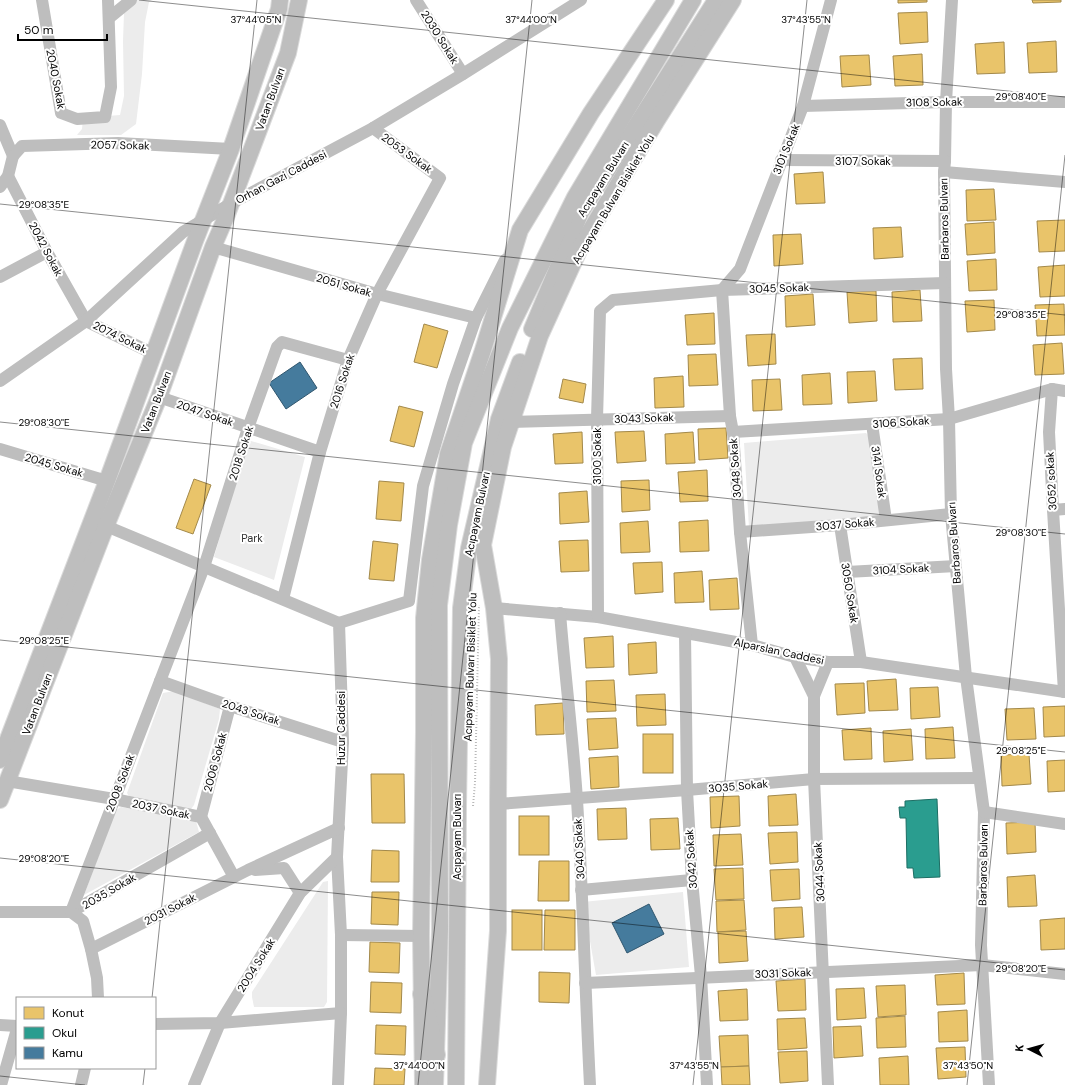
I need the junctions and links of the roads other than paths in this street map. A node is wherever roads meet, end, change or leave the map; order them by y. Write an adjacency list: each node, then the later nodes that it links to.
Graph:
1 (42, 0): 15 (street, 2040 Sokak)
2 (108, 0): 15 (street)
3 (131, 0): 15 (street)
4 (280, 0): 22 (main road, Vatan Bulvarı)
5 (299, 0): 30 (main road, Vatan Bulvarı)
6 (416, 0): 16 (street, 2030 Sokak)
7 (582, 0): 14 (street, Orhan Gazi Caddesi)
8 (666, 0): 32 (main road)
9 (693, 0): 123 (main road, Acıpayam Bulvarı)
10 (716, 0): 131 (main road, Acıpayam Bulvarı)
11 (733, 0): 51 (main road)
12 (831, 0): 19 (street, 3101 Sokak)
13 (952, 0): 17 (street, Barbaros Bulvarı)
14 (566, 4): 16 (street, Orhan Gazi Caddesi)
15 (109, 18)
16 (463, 74): 21 (street, Orhan Gazi Caddesi)
17 (946, 102): 18 (street, 3108 Sokak); 19 (street, 3108 Sokak); 25 (street, Barbaros Bulvarı)
18 (1065, 102)
19 (803, 106): 24 (street, 3101 Sokak)
20 (0, 125): 23 (street)
21 (373, 128): 27 (street, 2053 Sokak); 30 (street, Orhan Gazi Caddesi)
22 (232, 149): 23 (street, 2057 Sokak); 31 (main road, Vatan Bulvarı)
23 (13, 156): 26 (street)
24 (781, 160): 25 (street, 3107 Sokak); 37 (street, 3101 Sokak)
25 (945, 166): 28 (street, 3107 Sokak); 36 (street, Barbaros Bulvarı)
26 (8, 176): 29 (street); 34 (street, 2042 Sokak)
27 (440, 178): 38 (street, 2016 Sokak)
28 (1065, 182)
29 (0, 187)
30 (232, 203): 31 (street, Orhan Gazi Caddesi); 33 (main road, Vatan Bulvarı)
31 (204, 220): 41 (street, Orhan Gazi Caddesi); 42 (main road, Vatan Bulvarı)
32 (520, 230): 40 (street); 108 (main road)
33 (213, 247): 38 (street, 2051 Sokak); 47 (main road, Vatan Bulvarı)
34 (47, 252): 35 (street); 41 (street, 2042 Sokak)
35 (0, 277)
36 (945, 283): 37 (street, 3045 Sokak); 50 (street, Barbaros Bulvarı)
37 (722, 290): 39 (street, 3045 Sokak); 48 (street, 3048 Sokak)
38 (377, 294): 40 (street, 2051 Sokak); 43 (street, 2016 Sokak)
39 (613, 300): 49 (street, 3100 Sokak)
40 (476, 318): 72 (street)
41 (86, 321): 42 (street, 2074 Sokak); 44 (street, Orhan Gazi Caddesi)
42 (154, 354): 57 (main road, Vatan Bulvarı)
43 (348, 360): 53 (street, 2018 Sokak); 56 (street, 2016 Sokak)
44 (0, 382)
45 (1052, 389): 46 (street, 3106 Sokak); 50 (street, 3106 Sokak); 59 (street, 3052 sokak)
46 (1065, 391)
47 (159, 397): 53 (street, 2047 Sokak); 63 (main road, Vatan Bulvarı)
48 (730, 416): 49 (street, 3043 Sokak); 54 (street, 3048 Sokak)
49 (597, 419): 51 (street, 3043 Sokak); 71 (street, 3100 Sokak)
50 (949, 419): 52 (street, 3106 Sokak); 60 (street, Barbaros Bulvarı)
51 (510, 422): 69 (main road)
52 (872, 424): 54 (street, 3106 Sokak); 61 (street, 3141 Sokak)
53 (248, 428): 56 (street, 2047 Sokak); 66 (street, 2018 Sokak)
54 (733, 432): 64 (street, 3048 Sokak)
55 (0, 449): 57 (street, 2045 Sokak)
56 (320, 452): 68 (street, 2016 Sokak)
57 (107, 481): 83 (main road, Vatan Bulvarı)
58 (1065, 509): 59 (street)
59 (1052, 510): 80 (street, 3052 sokak)
60 (951, 514): 61 (street, 3037 Sokak); 65 (street, Barbaros Bulvarı)
61 (886, 520): 62 (street, 3037 Sokak)
62 (840, 525): 64 (street, 3037 Sokak); 67 (street, 3050 Sokak)
63 (106, 526): 66 (street); 88 (main road, Vatan Bulvarı)
64 (740, 532): 74 (street, 3048 Sokak)
65 (956, 566): 67 (street, 3104 Sokak); 78 (street, Barbaros Bulvarı)
66 (204, 567): 68 (street); 79 (street, 2008 Sokak)
67 (847, 572): 77 (street, 3050 Sokak)
68 (283, 599): 72 (street)
69 (494, 608): 70 (street, Alparslan Caddesi); 93 (main road)
70 (560, 613): 71 (street, Alparslan Caddesi); 91 (street, 3040 Sokak)
71 (598, 617): 73 (street, Alparslan Caddesi)
72 (339, 623): 84 (street, Huzur Caddesi)
73 (685, 633): 74 (street, Alparslan Caddesi); 89 (street, 3042 Sokak)
74 (752, 645): 75 (street, Alparslan Caddesi)
75 (795, 657): 76 (street, Alparslan Caddesi); 81 (street)
76 (828, 662): 77 (street, Alparslan Caddesi); 81 (street, 3044 Sokak)
77 (861, 662): 78 (street, Alparslan Caddesi)
78 (966, 677): 80 (street, Alparslan Caddesi); 86 (street, Barbaros Bulvarı)
79 (160, 681): 82 (street, 2043 Sokak); 90 (street, 2008 Sokak)
80 (1064, 692)
81 (814, 696): 87 (street, 3044 Sokak)
82 (230, 706): 84 (street, 2043 Sokak); 95 (street, 2006 Sokak)
83 (5, 734): 85 (main road, Vatan Bulvarı)
84 (343, 742): 97 (street, Huzur Caddesi)
85 (0, 760)
86 (979, 778): 87 (street, 3035 Sokak); 94 (street, Barbaros Bulvarı)
87 (814, 779): 89 (street, 3035 Sokak); 111 (street, 3044 Sokak)
88 (7, 781): 90 (street, 2037 Sokak); 92 (main road, Vatan Bulvarı)
89 (687, 790): 91 (street, 3035 Sokak); 102 (street, 3042 Sokak)
90 (114, 799): 95 (street, 2037 Sokak); 106 (street, 2008 Sokak)
91 (577, 799): 93 (street, 3035 Sokak); 103 (street, 3040 Sokak)
92 (0, 800)
93 (498, 804): 132 (main road)
94 (984, 812): 96 (street); 110 (street, Barbaros Bulvarı)
95 (200, 817): 98 (street, 2037 Sokak)
96 (1065, 824)
97 (339, 828): 99 (street, Huzur Caddesi); 100 (street, 2031 Sokak)
98 (210, 833): 101 (street, 2037 Sokak); 106 (street, 2035 Sokak)
99 (337, 857): 104 (street, 2004 Sokak); 107 (street, Huzur Caddesi)
100 (248, 870): 101 (street, 2031 Sokak); 104 (street)
101 (234, 877): 109 (street, 2031 Sokak)
102 (692, 880): 103 (street); 113 (street, 3042 Sokak)
103 (582, 890): 114 (street, 3040 Sokak)
104 (300, 893): 118 (street, 2004 Sokak)
105 (0, 912): 106 (street, 2035 Sokak)
106 (71, 912): 109 (street)
107 (341, 936): 108 (street); 117 (street, Huzur Caddesi)
108 (421, 936): 115 (main road)
109 (91, 949): 116 (street)
110 (982, 964): 111 (street, 3031 Sokak); 112 (street, 3031 Sokak); 136 (street, Barbaros Bulvarı)
111 (824, 971): 113 (street, 3031 Sokak); 135 (street, 3044 Sokak)
112 (1065, 974)
113 (701, 976): 114 (street, 3031 Sokak); 134 (street, 3042 Sokak)
114 (585, 982): 133 (street, 3040 Sokak)
115 (422, 994): 123 (highway); 129 (main road)
116 (98, 997)
117 (341, 1013): 118 (street); 128 (street, Huzur Caddesi)
118 (220, 1023): 119 (street); 127 (street, 2004 Sokak)
119 (156, 1024)
120 (0, 1025): 121 (street)
121 (16, 1027)
122 (16, 1031): 125 (street)
123 (436, 1055): 130 (main road, Acıpayam Bulvarı)
124 (85, 1069): 126 (street)
125 (1, 1085)
126 (81, 1085)
127 (194, 1085)
128 (338, 1085)
129 (423, 1085)
130 (435, 1085)
131 (456, 1085)
132 (487, 1085)
133 (590, 1085)
134 (707, 1085)
135 (828, 1085)
136 (988, 1085)

